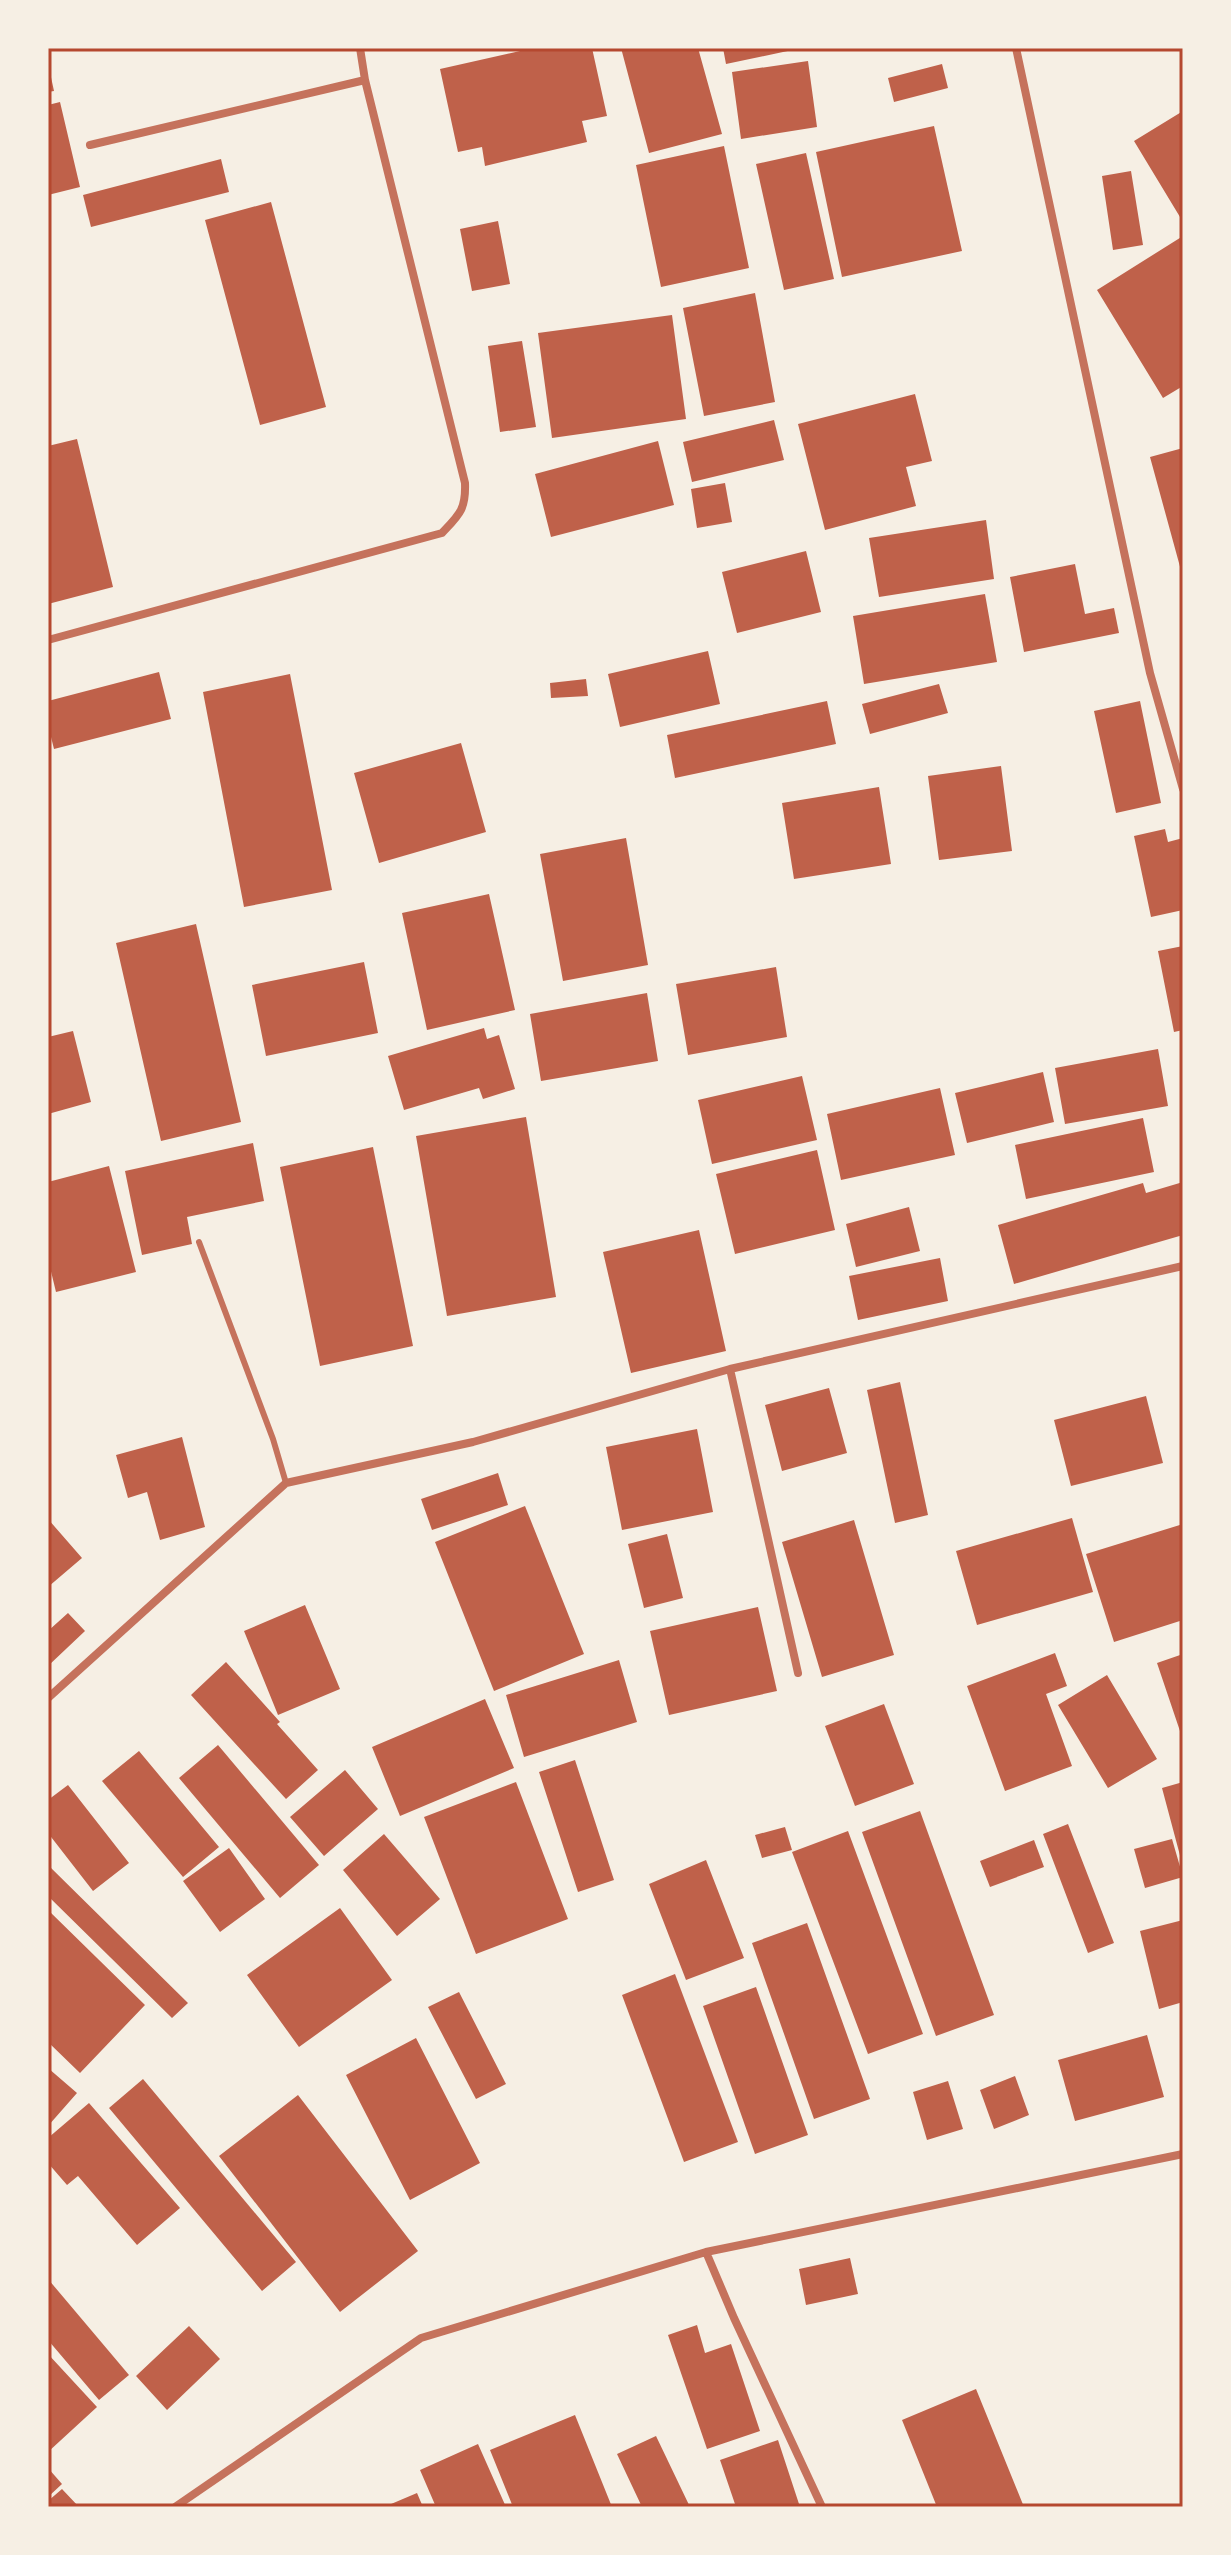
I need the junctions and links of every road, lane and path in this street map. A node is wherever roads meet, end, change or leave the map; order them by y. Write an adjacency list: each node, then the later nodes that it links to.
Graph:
1 (360, 48): 3 (street)
2 (1016, 48): 6 (street)
3 (365, 80): 4 (street); 5 (street)
4 (90, 145)
5 (48, 640)
6 (1183, 789)
7 (199, 1242): 10 (lane)
8 (1183, 1266): 9 (street)
9 (730, 1369): 10 (street); 11 (street)
10 (286, 1483): 12 (street)
11 (798, 1673)
12 (48, 1698)
13 (1183, 2154): 14 (street)
14 (706, 2252): 15 (street); 16 (street)
15 (175, 2507)
16 (822, 2507)

